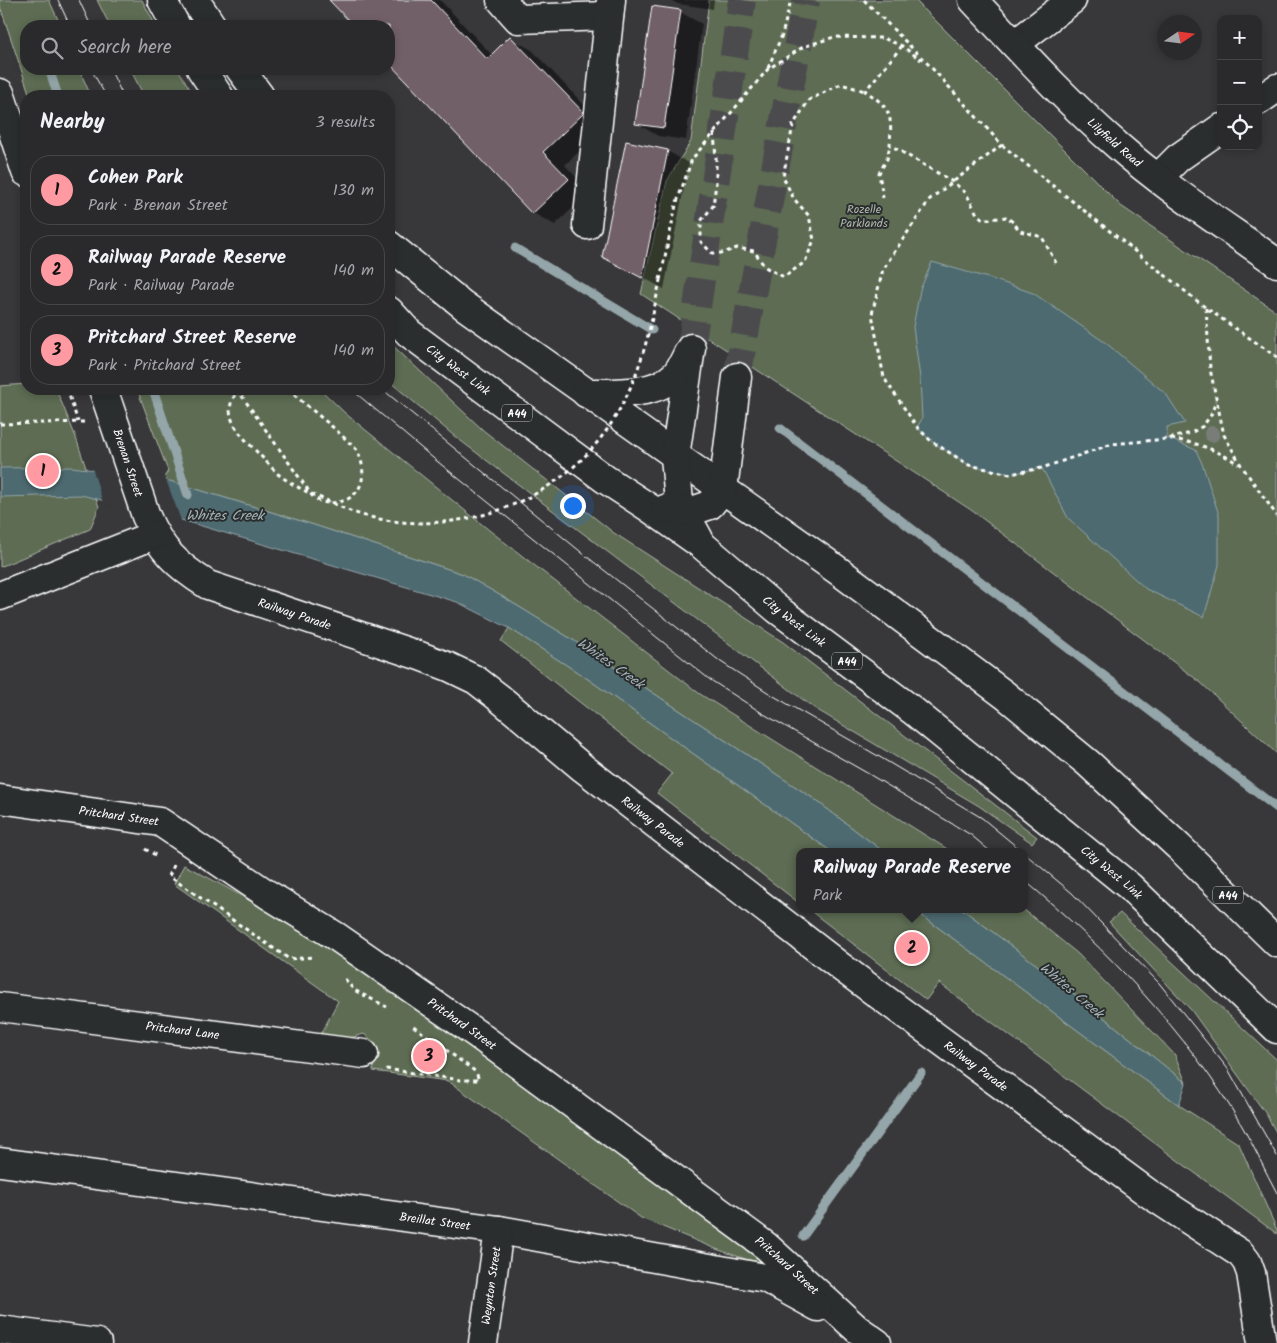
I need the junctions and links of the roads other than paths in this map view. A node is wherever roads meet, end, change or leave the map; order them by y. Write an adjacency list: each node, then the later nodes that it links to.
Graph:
1 (162, 0): 7 (main road)
2 (195, 0): 8 (main road)
3 (501, 0): 6 (main road)
4 (973, 0): 9 (main road, Lilyfield Road)
5 (1072, 0): 9 (main road)
6 (610, 8): 20 (main road)
7 (173, 20)
8 (208, 20)
9 (1015, 44): 19 (main road, Lilyfield Road)
10 (205, 75): 13 (main road)
11 (244, 75): 14 (main road)
12 (1277, 88): 16 (main road)
13 (215, 90)
14 (256, 90)
15 (0, 93): 18 (main road)
16 (1262, 98)
17 (1217, 131): 19 (main road)
18 (15, 161)
19 (1158, 178): 22 (main road, Lilyfield Road)
20 (587, 225)
21 (395, 250): 25 (main road, A44)
22 (1277, 263)
23 (395, 318): 29 (main road, City West Link / A44)
24 (737, 377): 28 (main road)
25 (586, 392): 27 (main road, A44); 27 (main road)
26 (105, 395): 31 (main road, Brenan Street)
27 (675, 456): 28 (main road, A44); 30 (main road)
28 (723, 489): 30 (main road); 35 (main road, A44)
29 (651, 509): 30 (main road); 32 (main road, City West Link / A44)
30 (683, 510): 32 (main road)
31 (150, 526): 33 (main road); 45 (main road, Railway Parade)
32 (702, 545): 37 (main road, City West Link / A44)
33 (0, 596)
34 (0, 799): 42 (main road, Pritchard Street)
35 (1277, 943)
36 (0, 1007): 38 (main road, Pritchard Lane)
37 (1277, 1028)
38 (373, 1061)
39 (0, 1162): 40 (main road, Breillat Street)
40 (499, 1230): 42 (main road, Breillat Street); 44 (main road, Weynton Street)
41 (0, 1330): 43 (main road)
42 (867, 1336)
43 (97, 1343)
44 (483, 1343)
45 (1262, 1343)

